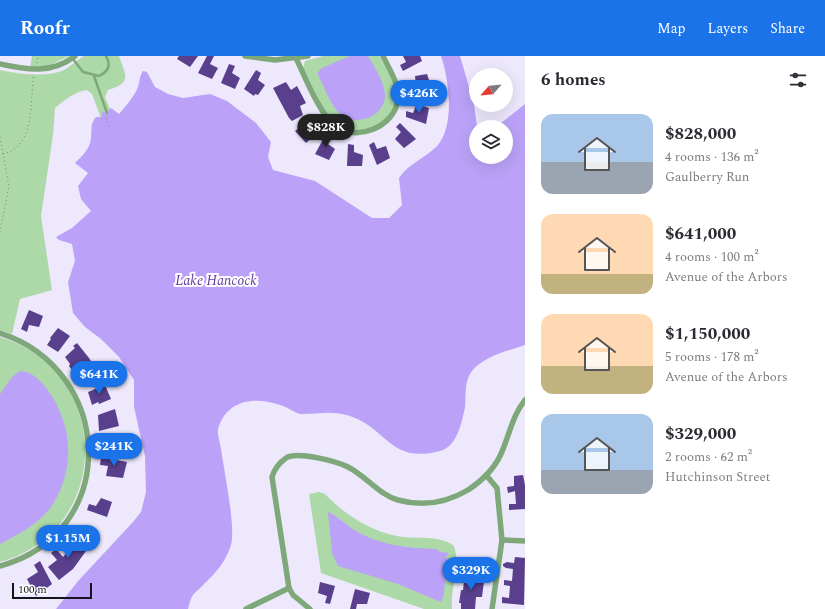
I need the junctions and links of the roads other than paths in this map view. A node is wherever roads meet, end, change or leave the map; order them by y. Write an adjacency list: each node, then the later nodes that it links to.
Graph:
1 (106, 56): 8 (lane)
2 (245, 56): 6 (street)
3 (308, 56): 6 (street)
4 (383, 56): 6 (street)
5 (74, 57): 7 (street); 8 (lane)
6 (295, 57)
7 (0, 64)
8 (94, 76): 9 (lane)
9 (107, 112)
10 (0, 333): 15 (street)
11 (525, 400): 12 (street)
12 (486, 475): 13 (street); 16 (street)
13 (502, 540): 14 (street); 19 (street)
14 (525, 541)
15 (0, 566)
16 (289, 588): 17 (street); 18 (street)
17 (246, 609)
18 (310, 609)
19 (492, 609)

